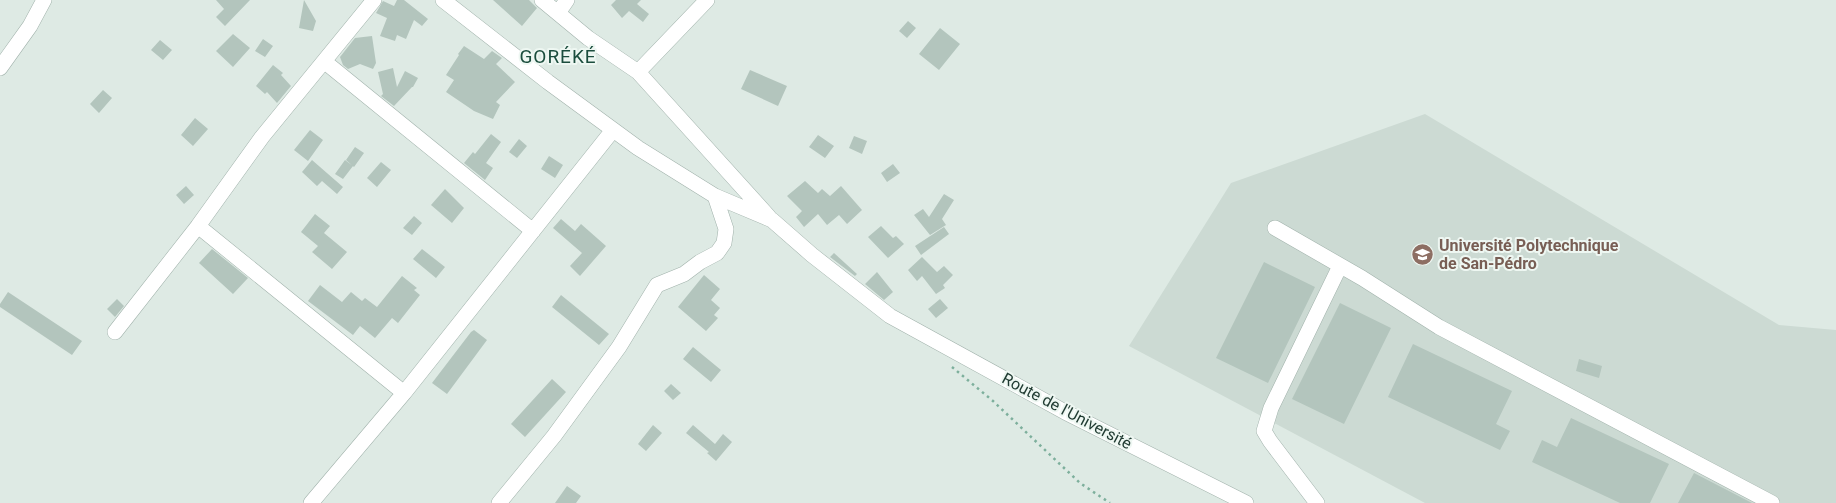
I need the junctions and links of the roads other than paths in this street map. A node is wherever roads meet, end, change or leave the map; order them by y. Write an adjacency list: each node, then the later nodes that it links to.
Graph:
1 (44, 0): 9 (street)
2 (374, 0): 8 (street)
3 (443, 0): 11 (street)
4 (542, 0): 7 (street)
5 (567, 0): 7 (street)
6 (707, 0): 10 (street)
7 (558, 13): 10 (street)
8 (325, 62): 14 (street); 16 (street)
9 (0, 68)
10 (638, 72): 13 (street)
11 (613, 130): 12 (street); 16 (street)
12 (715, 196): 13 (street); 21 (street)
13 (772, 220): 22 (street, Route de l'Université)
14 (198, 226): 18 (street); 19 (street)
15 (1275, 228): 17 (street)
16 (533, 231): 19 (street)
17 (1340, 266): 23 (street); 24 (street)
18 (115, 332)
19 (404, 393): 20 (street)
20 (310, 503)
21 (499, 503)
22 (1246, 503)
23 (1317, 503)
24 (1772, 503)

